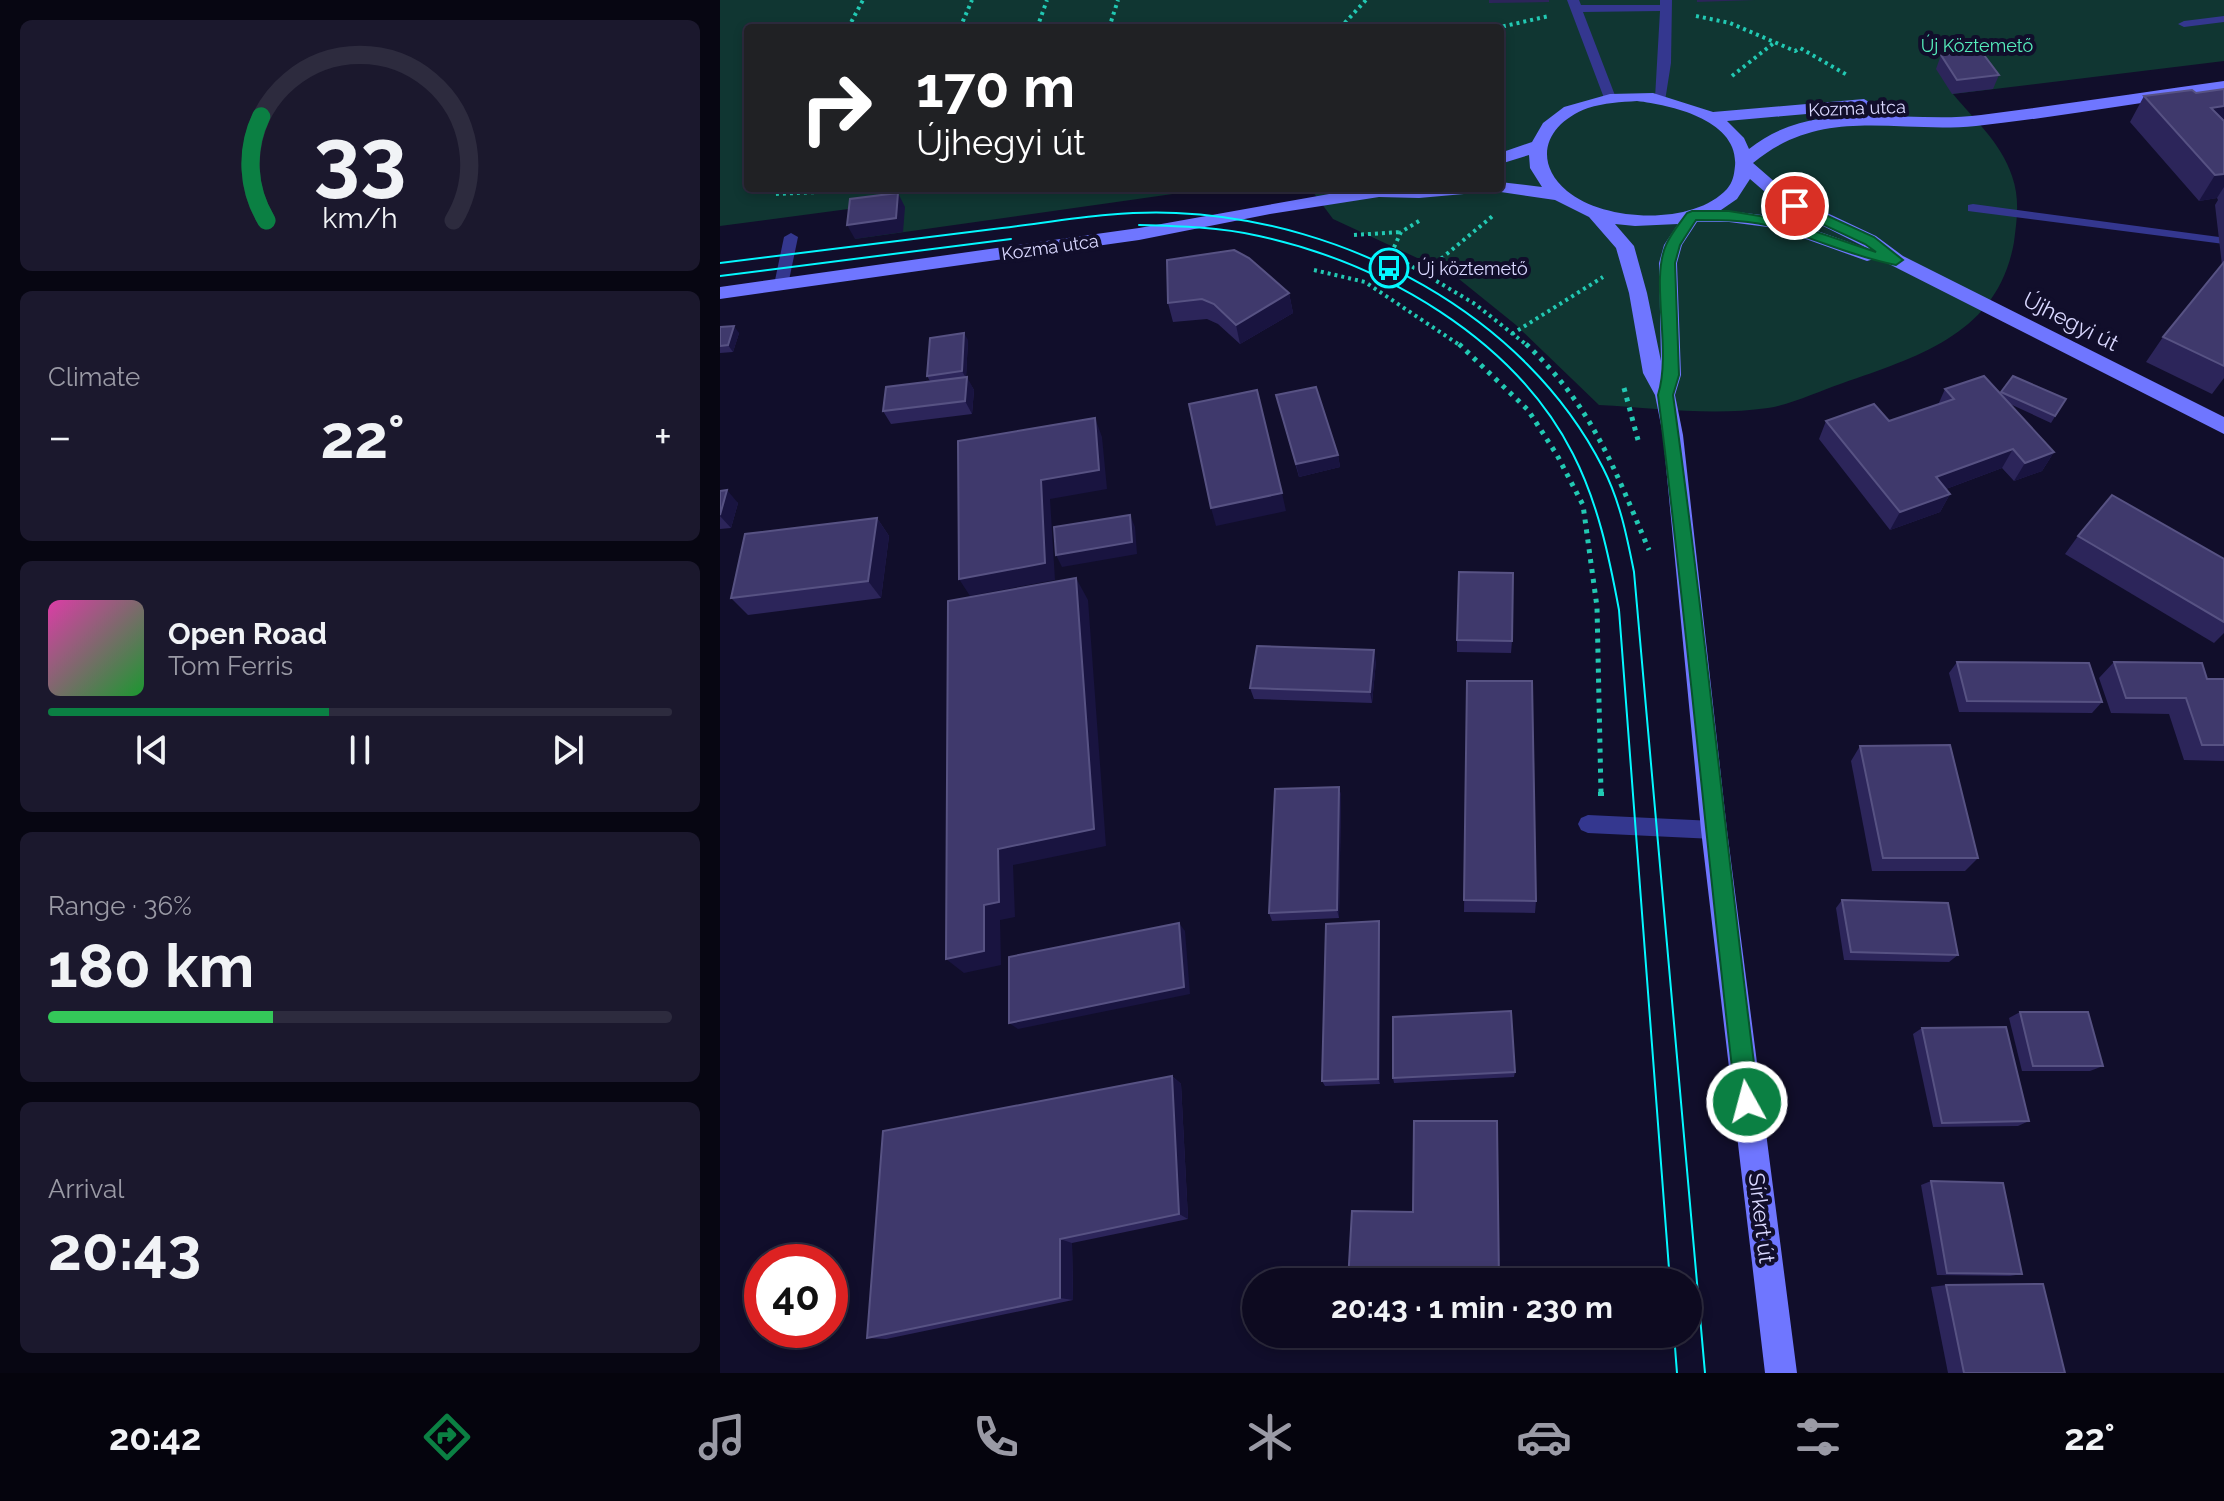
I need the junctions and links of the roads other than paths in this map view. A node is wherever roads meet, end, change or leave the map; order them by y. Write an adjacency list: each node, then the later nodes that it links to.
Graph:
1 (1666, 4): 2 (lane); 7 (lane)
2 (1570, 8): 6 (lane)
3 (2224, 19): 4 (lane)
4 (2184, 24)
5 (2224, 86): 8 (street, Kozma utca)
6 (1610, 98): 7 (street, Kozma utca); 10 (street, Kozma utca)
7 (1661, 98): 9 (street, Kozma utca)
8 (2002, 116): 9 (street, Kozma utca); 12 (street, Kozma utca)
9 (1711, 117): 12 (street, Kozma utca)
10 (1538, 146): 11 (street); 15 (street, Kozma utca)
11 (1504, 158)
12 (1743, 163): 18 (street, Kozma utca); 21 (street, Újhegyi út)
13 (1504, 188): 15 (street, Kozma utca)
14 (1364, 192): 22 (street, Kozma utca)
15 (1561, 195): 17 (street, Kozma utca)
16 (1973, 208): 20 (lane)
17 (1596, 214): 18 (street, Kozma utca); 24 (street, Sírkert út)
18 (1692, 216): 21 (street, Újhegyi út); 24 (street, Sírkert út)
19 (791, 237): 22 (lane)
20 (2219, 241)
21 (1896, 260): 25 (street, Újhegyi út)
22 (781, 285): 23 (street, Kozma utca)
23 (720, 293)
24 (1665, 395): 27 (street, Sírkert út)
25 (2224, 426)
26 (1595, 825): 27 (lane)
27 (1714, 830): 28 (street, Sírkert út)
28 (1781, 1373)

